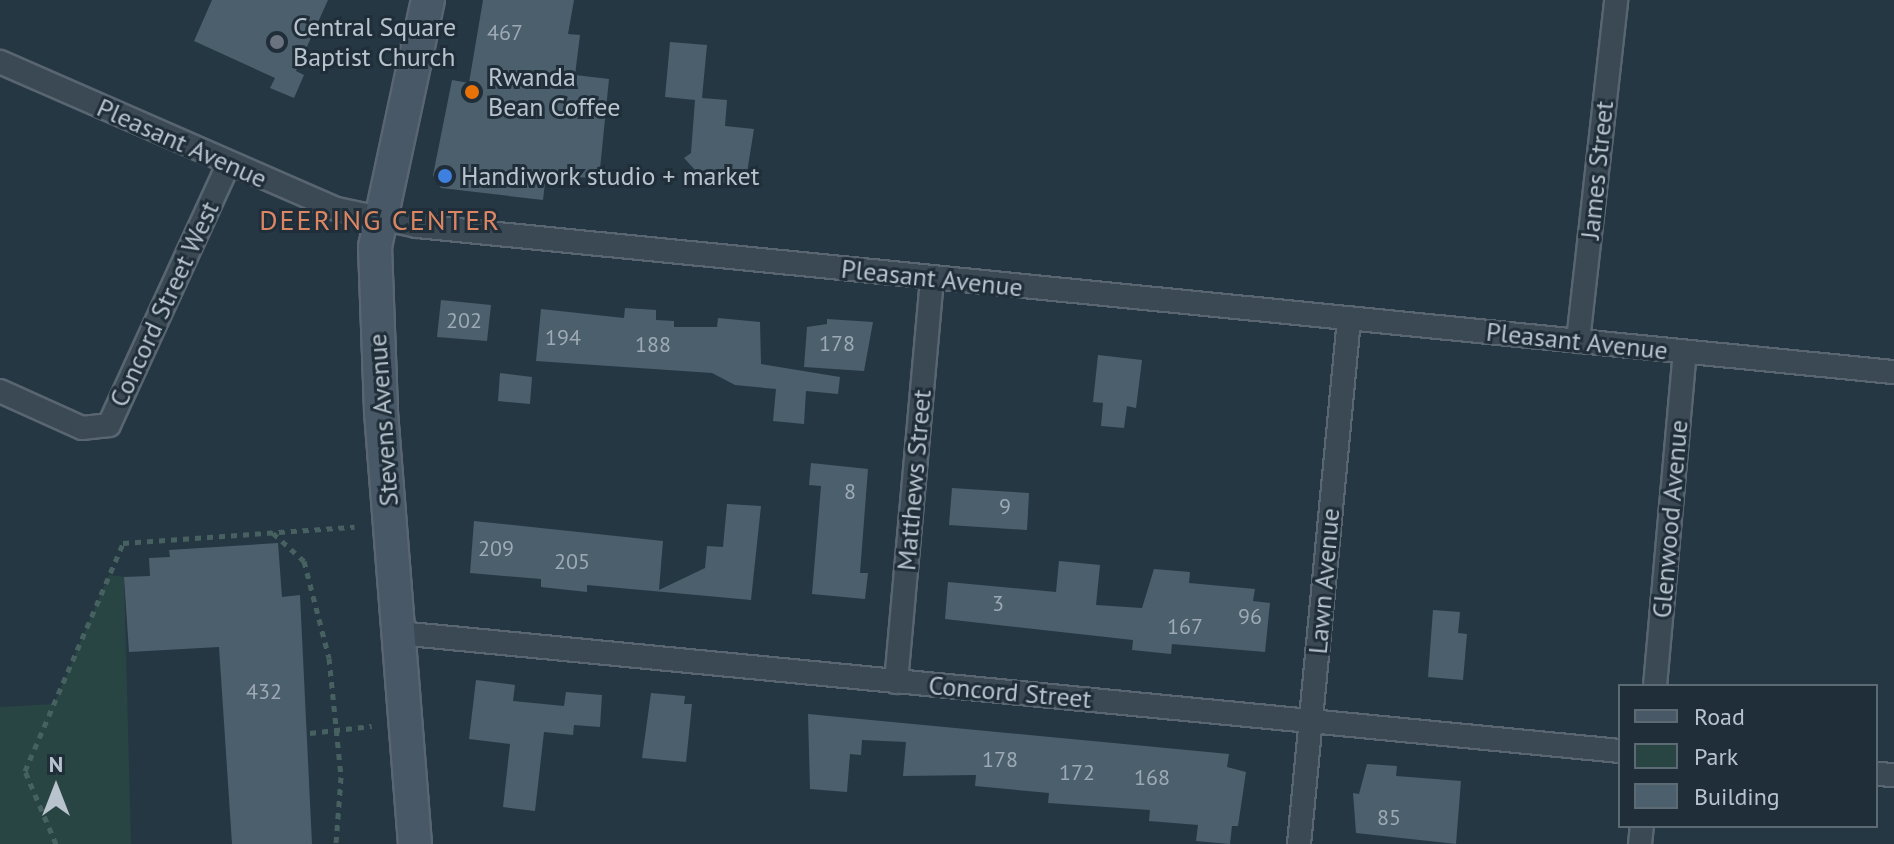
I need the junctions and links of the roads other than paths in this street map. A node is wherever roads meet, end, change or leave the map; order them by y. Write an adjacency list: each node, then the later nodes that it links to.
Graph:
1 (428, 0): 5 (main road, Stevens Avenue)
2 (1616, 0): 8 (street, James Street)
3 (0, 62): 4 (street, Pleasant Avenue)
4 (228, 165): 5 (street, Pleasant Avenue); 11 (street, Concord Street West)
5 (377, 218): 6 (street, Pleasant Avenue); 12 (main road, Stevens Avenue)
6 (932, 278): 7 (street, Pleasant Avenue); 13 (street, Matthews Street)
7 (1349, 319): 8 (street, Pleasant Avenue); 15 (street, Lawn Avenue)
8 (1578, 341): 9 (street, Pleasant Avenue)
9 (1685, 352): 10 (street, Pleasant Avenue); 14 (street, Glenwood Avenue)
10 (1894, 372)
11 (0, 391)
12 (399, 633): 13 (street, Concord Street); 17 (main road, Stevens Avenue)
13 (896, 682): 15 (street, Concord Street)
14 (1655, 684)
15 (1311, 719): 16 (street, Concord Street); 18 (street, Lawn Avenue)
16 (1618, 751)
17 (415, 844)
18 (1299, 844)

